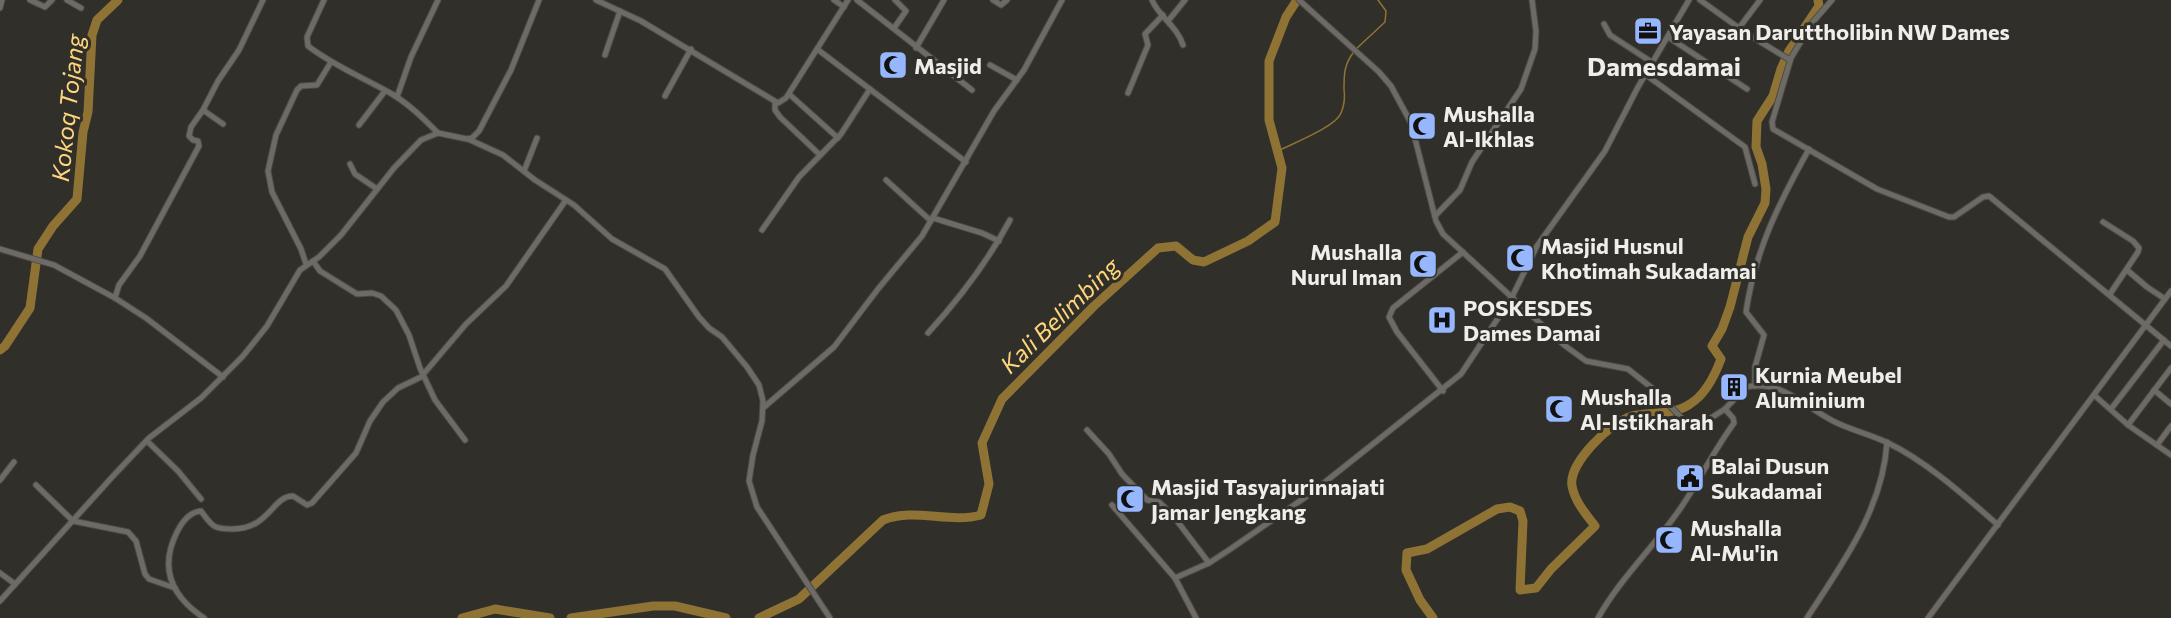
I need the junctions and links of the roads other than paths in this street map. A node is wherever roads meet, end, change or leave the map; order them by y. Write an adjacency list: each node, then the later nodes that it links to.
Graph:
1 (2, 0): 27 (street)
2 (30, 0): 3 (street)
3 (52, 0)
4 (67, 0): 28 (street)
5 (263, 0): 56 (street)
6 (324, 0): 42 (street)
7 (438, 0): 54 (street)
8 (539, 0): 62 (street)
9 (596, 0): 29 (street)
10 (834, 0): 26 (street)
11 (848, 0): 26 (street)
12 (857, 0): 33 (street)
13 (896, 0): 33 (street)
14 (944, 0): 37 (street)
15 (993, 0): 16 (street)
16 (1007, 0)
17 (1062, 0): 46 (street)
18 (1152, 0): 30 (street)
19 (1185, 0): 31 (street)
20 (1299, 0): 72 (street)
21 (1532, 0): 72 (street)
22 (1689, 0): 35 (street)
23 (1700, 0): 34 (street)
24 (1832, 0): 41 (street)
25 (1758, 1): 34 (street)
26 (844, 7): 39 (street)
27 (0, 8)
28 (81, 8)
29 (620, 11): 38 (street); 40 (street)
30 (1163, 15): 31 (street); 51 (street)
31 (1168, 21): 36 (street)
32 (1604, 24): 43 (street)
33 (894, 28): 37 (street)
34 (1739, 28): 41 (street)
35 (1668, 37): 43 (street); 48 (street)
36 (1182, 45)
37 (916, 48): 49 (street)
38 (691, 49): 53 (street); 55 (street)
39 (817, 49): 47 (street); 52 (street)
40 (605, 55)
41 (1790, 60): 63 (street)
42 (331, 62): 50 (street); 81 (street)
43 (1653, 63): 45 (street)
44 (990, 65): 46 (street)
45 (1646, 75): 69 (street); 85 (street)
46 (1017, 80): 65 (street)
47 (870, 89): 61 (street); 65 (street)
48 (1747, 89)
49 (972, 90)
50 (385, 91): 54 (street); 58 (street)
51 (1128, 93)
52 (789, 94): 55 (street); 61 (street)
53 (665, 96)
54 (396, 97): 59 (street)
55 (775, 102): 64 (street)
56 (202, 110): 57 (street); 86 (street)
57 (223, 124)
58 (359, 125)
59 (438, 133): 62 (street); 70 (street)
60 (537, 138): 67 (street)
61 (838, 138): 64 (street)
62 (467, 139): 67 (street)
63 (1809, 149): 84 (street); 95 (street)
64 (820, 155): 76 (street)
65 (966, 162): 73 (street)
66 (350, 164): 70 (street)
67 (524, 171): 71 (street)
68 (886, 180): 73 (street)
69 (1755, 184)
70 (377, 189): 80 (street)
71 (566, 200): 93 (street); 100 (street)
72 (1435, 216): 79 (street)
73 (932, 219): 77 (street); 100 (street)
74 (1010, 220): 77 (street)
75 (2103, 222): 82 (street)
76 (762, 230)
77 (999, 242): 89 (street)
78 (0, 249): 86 (street)
79 (1463, 252): 85 (street); 97 (street)
80 (313, 261): 81 (street); 93 (street)
81 (306, 264): 94 (street)
82 (2127, 270): 84 (street); 87 (street)
83 (2171, 291): 87 (street)
84 (2110, 294): 88 (street)
85 (1512, 297): 97 (street); 101 (street)
86 (115, 298): 94 (street)
87 (2165, 299): 88 (street)
88 (2147, 325): 90 (street); 98 (street)
89 (928, 333)
90 (2164, 340): 91 (street); 102 (street)
91 (2171, 346)
92 (2171, 368): 96 (street)
93 (423, 375): 106 (street); 122 (street)
94 (223, 377): 107 (street)
95 (1755, 386): 101 (street); 108 (street)
96 (2154, 390): 99 (street); 103 (street)
97 (1443, 391): 118 (street)
98 (2094, 395): 102 (street); 117 (street)
99 (2171, 404)
100 (763, 408): 125 (street)
101 (1725, 409): 127 (street)
102 (2111, 409): 103 (street)
103 (2128, 424): 109 (street)
104 (2171, 426): 109 (street)
105 (1087, 430): 118 (street)
106 (465, 440)
107 (147, 441): 114 (street); 116 (street)
108 (1887, 442): 117 (street); 128 (street)
109 (2157, 445): 110 (street)
110 (2171, 455)
111 (14, 462): 112 (street)
112 (0, 480)
113 (36, 485): 116 (street)
114 (201, 499)
115 (1112, 505): 120 (street)
116 (73, 521): 121 (street); 122 (street)
117 (1998, 525): 129 (street)
118 (1209, 563): 120 (street)
119 (0, 573): 121 (street)
120 (1175, 578): 126 (street)
121 (15, 584): 123 (street)
122 (175, 588): 124 (street)
123 (0, 602)
124 (204, 618)
125 (830, 618)
126 (1196, 618)
127 (1599, 618)
128 (1807, 618)
129 (1928, 618)

